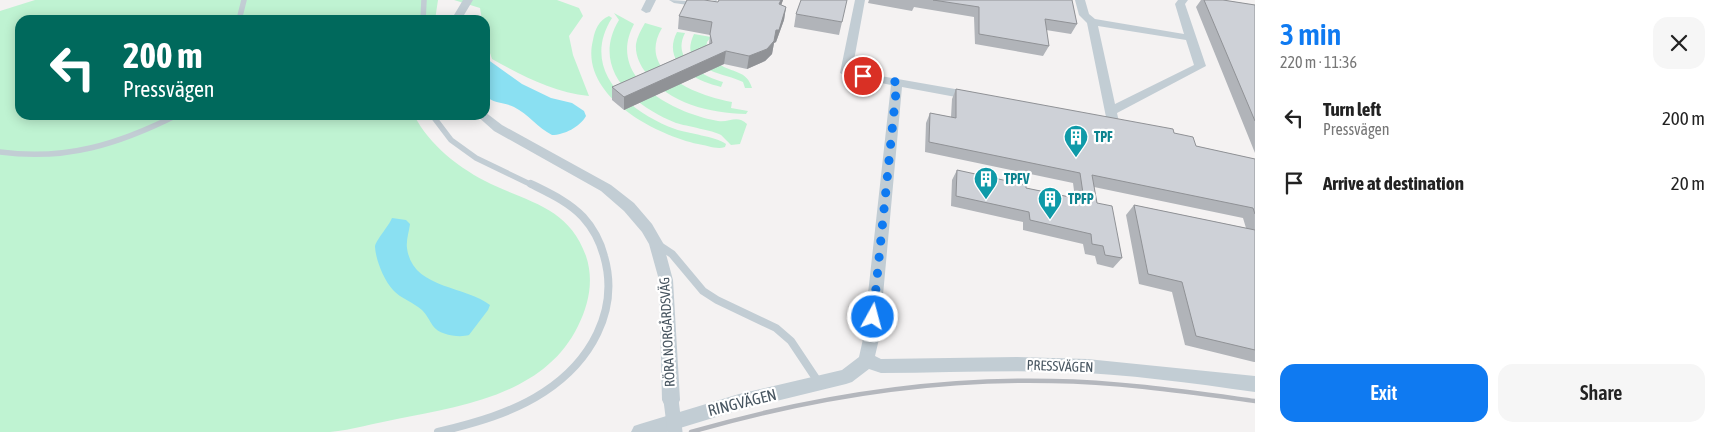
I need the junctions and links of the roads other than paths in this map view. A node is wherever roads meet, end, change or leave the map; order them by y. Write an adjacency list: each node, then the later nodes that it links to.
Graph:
1 (244, 0): 11 (lane)
2 (424, 0): 12 (lane)
3 (468, 0): 13 (street)
4 (651, 0): 10 (street)
5 (674, 0): 6 (street)
6 (712, 0)
7 (860, 0): 16 (street)
8 (1080, 0): 14 (street)
9 (1183, 0): 15 (street)
10 (646, 10)
11 (240, 15)
12 (424, 15)
13 (459, 15)
14 (1092, 22): 15 (street); 18 (street)
15 (1191, 38): 18 (street)
16 (897, 82): 17 (street); 25 (street)
17 (986, 99)
18 (1111, 111): 19 (street)
19 (1094, 119)
20 (166, 120): 23 (lane)
21 (436, 120): 28 (lane)
22 (488, 120): 24 (street, RÖRA NORGÅRDSVÄG)
23 (0, 152)
24 (656, 243): 26 (lane); 30 (street, RÖRA NORGÅRDSVÄG, bridge)
25 (866, 360): 26 (street, RINGVÄGEN); 27 (street, PRESSVÄGEN)
26 (819, 383): 29 (street, RINGVÄGEN)
27 (1255, 384)
28 (438, 432)
29 (640, 432)
30 (675, 432)

